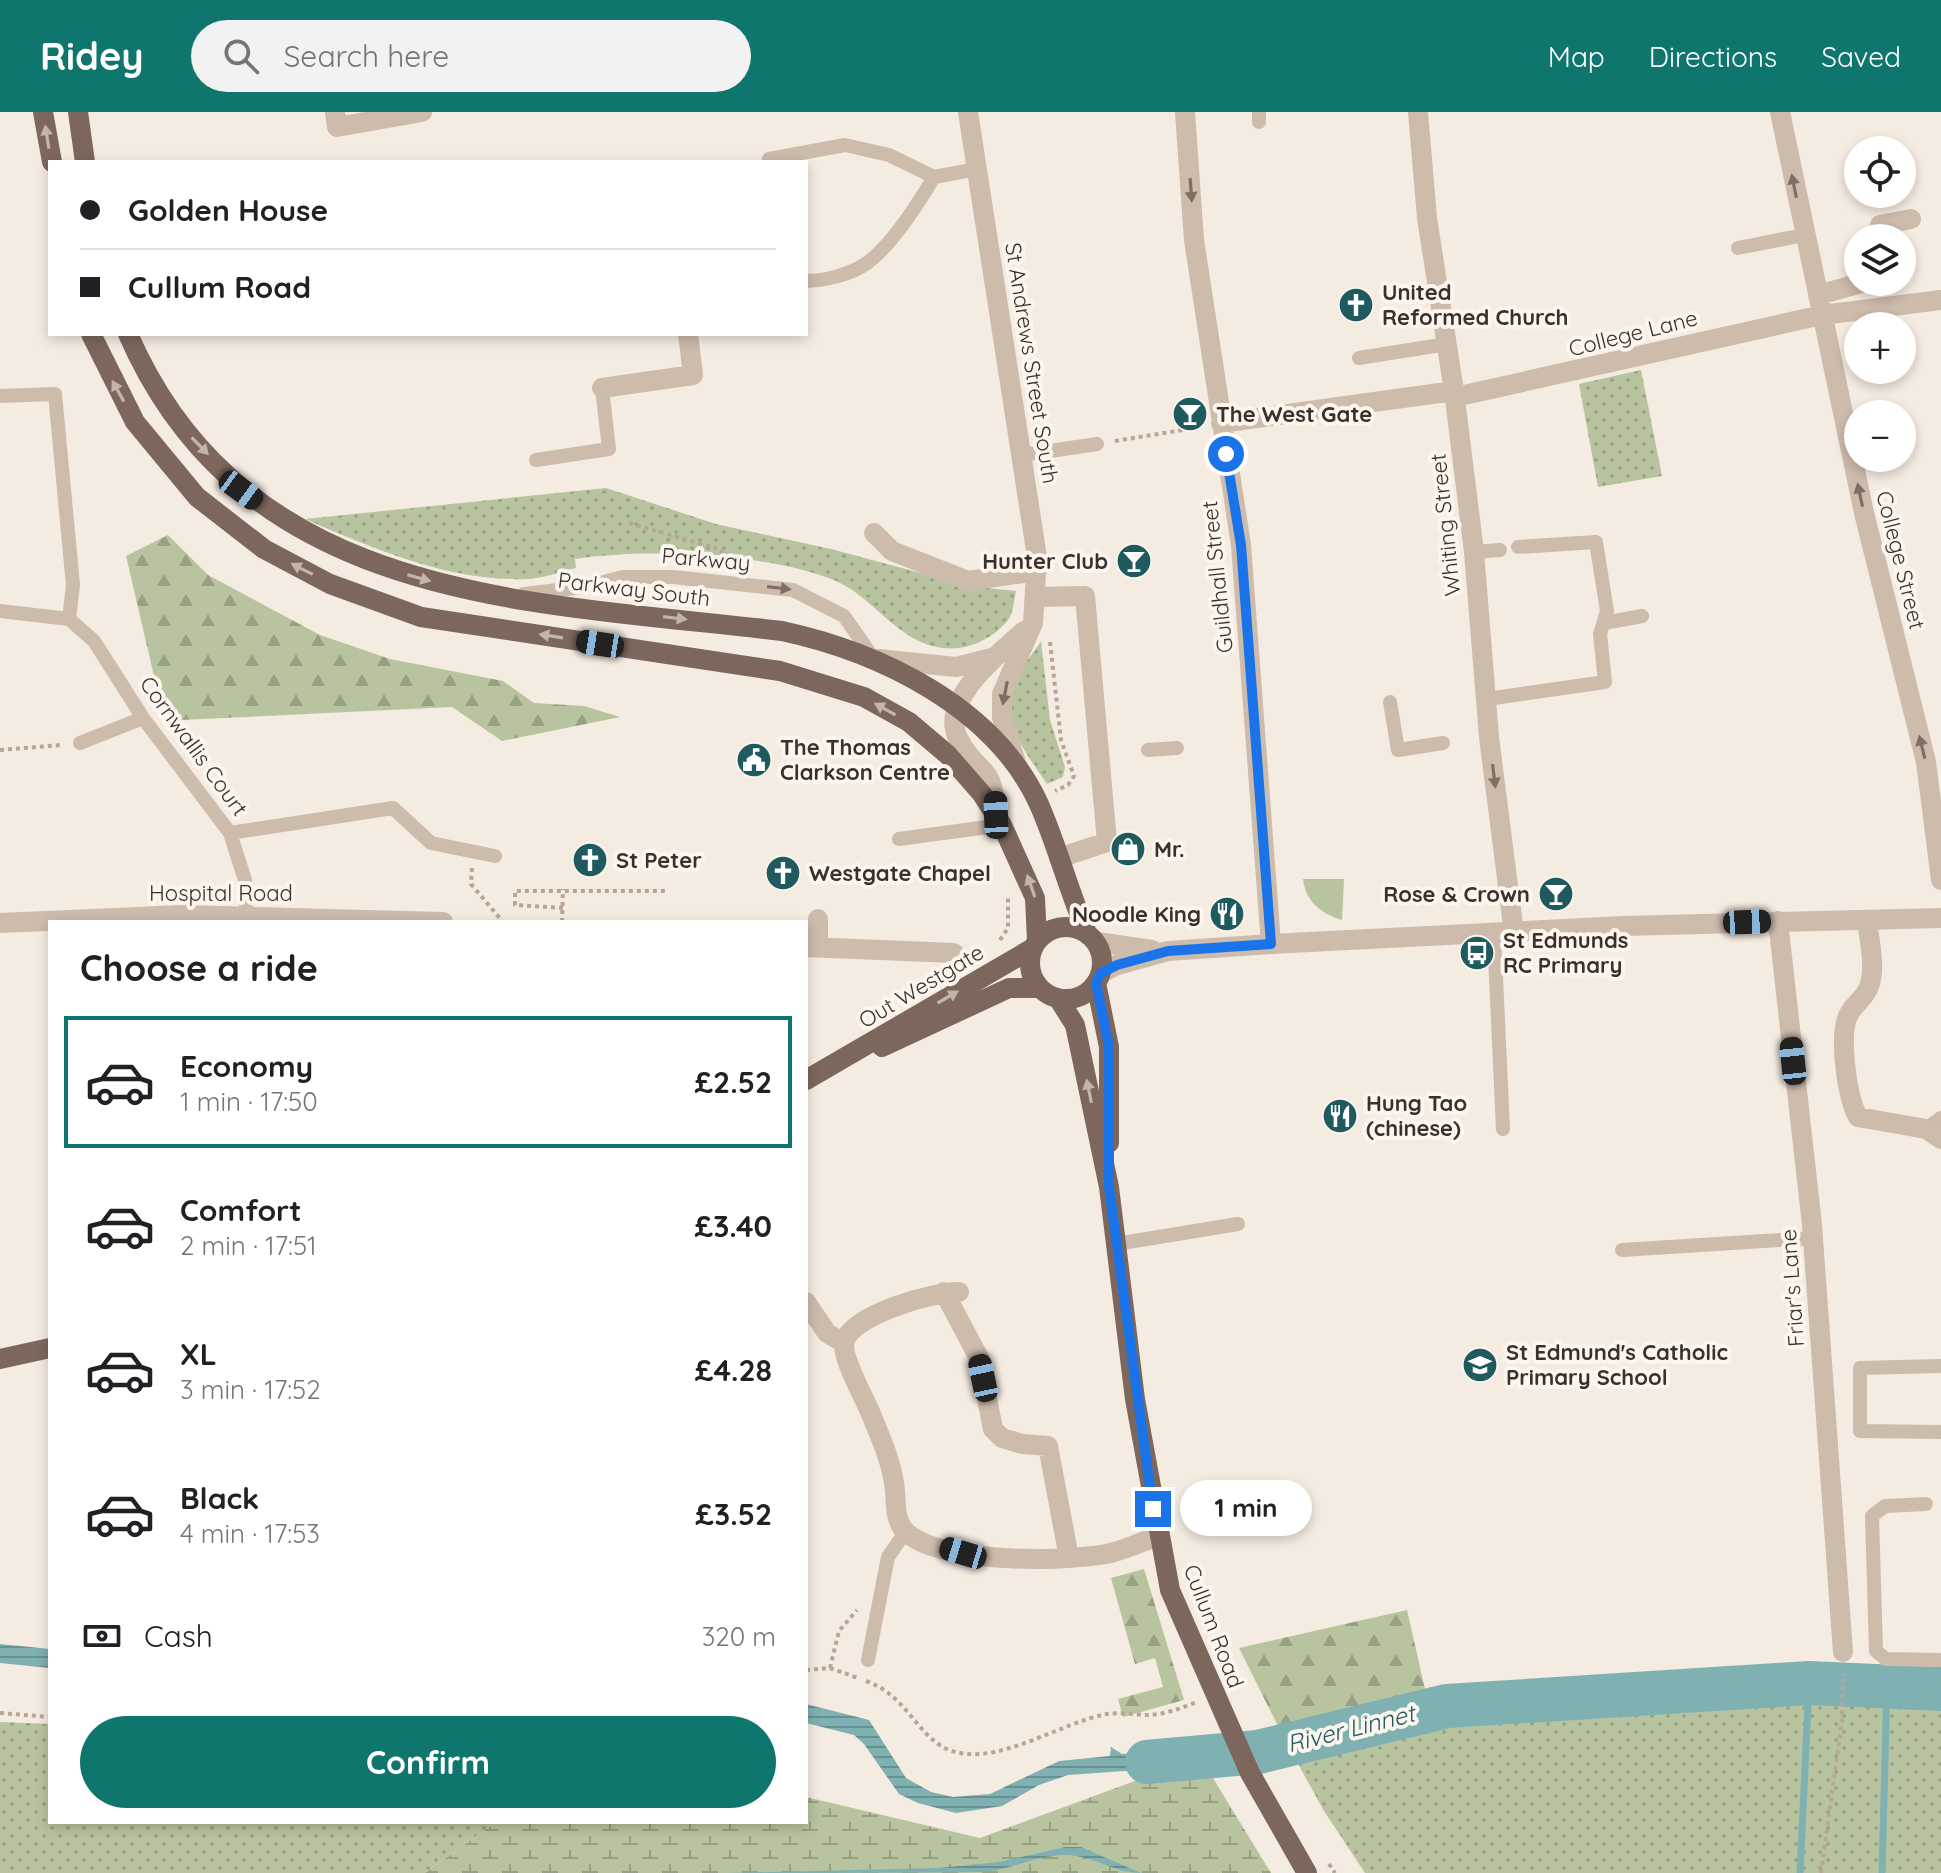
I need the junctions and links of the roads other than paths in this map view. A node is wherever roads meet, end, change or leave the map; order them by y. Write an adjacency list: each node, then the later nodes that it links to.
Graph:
1 (43, 112): 9 (main road, one-way to 1)
2 (78, 112): 10 (main road)
3 (335, 112): 4 (street)
4 (422, 112)
5 (968, 112): 12 (street, St Andrews Street South)
6 (1185, 112): 30 (street, Guildhall Street, one-way to 30)
7 (1418, 112): 25 (street, Whiting Street)
8 (1780, 112): 16 (street, College Street, one-way to 8)
9 (52, 160)
10 (85, 160)
11 (769, 160): 13 (lane)
12 (977, 169): 13 (lane); 32 (street, St Andrews Street South)
13 (934, 177): 18 (lane)
14 (1911, 219): 15 (street)
15 (1885, 224)
16 (1804, 235): 17 (lane); 21 (street, College Street)
17 (1738, 248)
18 (808, 281)
19 (1844, 293): 21 (street)
20 (1941, 300): 21 (street)
21 (1820, 305): 28 (street, College Lane); 62 (street, College Street, one-way to 21)
22 (92, 336): 57 (main road, one-way to 22)
23 (129, 336): 39 (main road, Parkway South, one-way to 39)
24 (688, 336): 27 (street)
25 (1447, 344): 26 (lane); 28 (street, Whiting Street)
26 (1359, 358)
27 (602, 388): 33 (lane)
28 (1454, 394): 30 (street, College Lane); 37 (street, Whiting Street)
29 (0, 396): 43 (lane)
30 (1221, 423): 75 (street, Guildhall Street)
31 (1097, 444): 32 (lane)
32 (1023, 455): 38 (street, St Andrews Street South)
33 (536, 460)
34 (874, 533): 38 (street)
35 (1518, 547): 44 (lane)
36 (1500, 550): 37 (lane)
37 (1474, 552): 48 (street, Whiting Street)
38 (1037, 571): 40 (street, St Andrews Street South)
39 (508, 596): 47 (main road, Parkway South, one-way to 47); 47 (lane, Parkway, one-way to 47)
40 (1037, 597): 45 (street, St Andrews Street South); 61 (street)
41 (0, 611): 43 (lane)
42 (1642, 616): 44 (lane)
43 (69, 619): 51 (lane, Cornwallis Court)
44 (1604, 623): 48 (lane)
45 (1038, 629): 46 (street); 56 (street, St Andrews Street South, one-way to 56)
46 (997, 656): 47 (street); 50 (street)
47 (874, 659): 50 (main road, Parkway South)
48 (1487, 699): 72 (street, Whiting Street, one-way to 72)
49 (1390, 702): 53 (lane)
50 (956, 706): 56 (main road, Parkway South); 57 (street)
51 (143, 718): 52 (lane); 58 (lane, Cornwallis Court)
52 (80, 743)
53 (1443, 743)
54 (1177, 748): 55 (lane)
55 (1148, 750)
56 (1017, 766): 61 (main road, Parkway South)
57 (999, 820): 59 (lane); 74 (main road, one-way to 57)
58 (230, 833): 60 (lane); 64 (lane, Cornwallis Court)
59 (899, 839)
60 (495, 856)
61 (1059, 858): 73 (main road, Parkway South)
62 (1941, 880)
63 (1941, 918): 68 (street)
64 (246, 919): 66 (street, Hospital Road); 67 (street, Hospital Road)
65 (818, 919): 76 (street)
66 (69, 920)
67 (312, 920)
68 (1867, 920): 70 (street); 85 (street)
69 (48, 921): 71 (street, Hospital Road)
70 (1778, 921): 72 (street); 88 (street, Friar's Lane)
71 (0, 923)
72 (1504, 934): 75 (street); 84 (lane)
73 (1092, 937): 74 (main road); 77 (street); 79 (main road)
74 (1035, 944): 80 (main road); 82 (main road, Out Westgate, one-way to 74)
75 (1271, 944): 77 (street)
76 (812, 947): 78 (street)
77 (1168, 951): 79 (street)
78 (954, 953)
79 (1099, 978): 81 (main road); 86 (main road, Cullum Road)
80 (1039, 988): 81 (main road); 82 (main road, Out Westgate)
81 (1058, 998): 86 (main road, Cullum Road, one-way to 81)
82 (834, 1066): 83 (main road, Out Westgate)
83 (808, 1079)
84 (1503, 1129)
85 (1936, 1129)
86 (1109, 1187): 89 (main road, Cullum Road)
87 (1238, 1224): 89 (lane)
88 (1813, 1238): 90 (lane); 101 (street, Friar's Lane)
89 (1116, 1244): 99 (main road, Cullum Road)
90 (1622, 1250)
91 (808, 1305): 92 (street)
92 (844, 1343): 98 (street); 100 (street)
93 (48, 1348): 94 (main road)
94 (0, 1359)
95 (1940, 1366): 96 (lane)
96 (1941, 1432)
97 (1926, 1504): 103 (lane)
98 (906, 1531): 100 (street); 102 (lane)
99 (1158, 1536): 100 (street); 104 (main road, Cullum Road)
100 (1069, 1558)
101 (1843, 1652)
102 (868, 1660)
103 (1941, 1660)
104 (1307, 1873)

